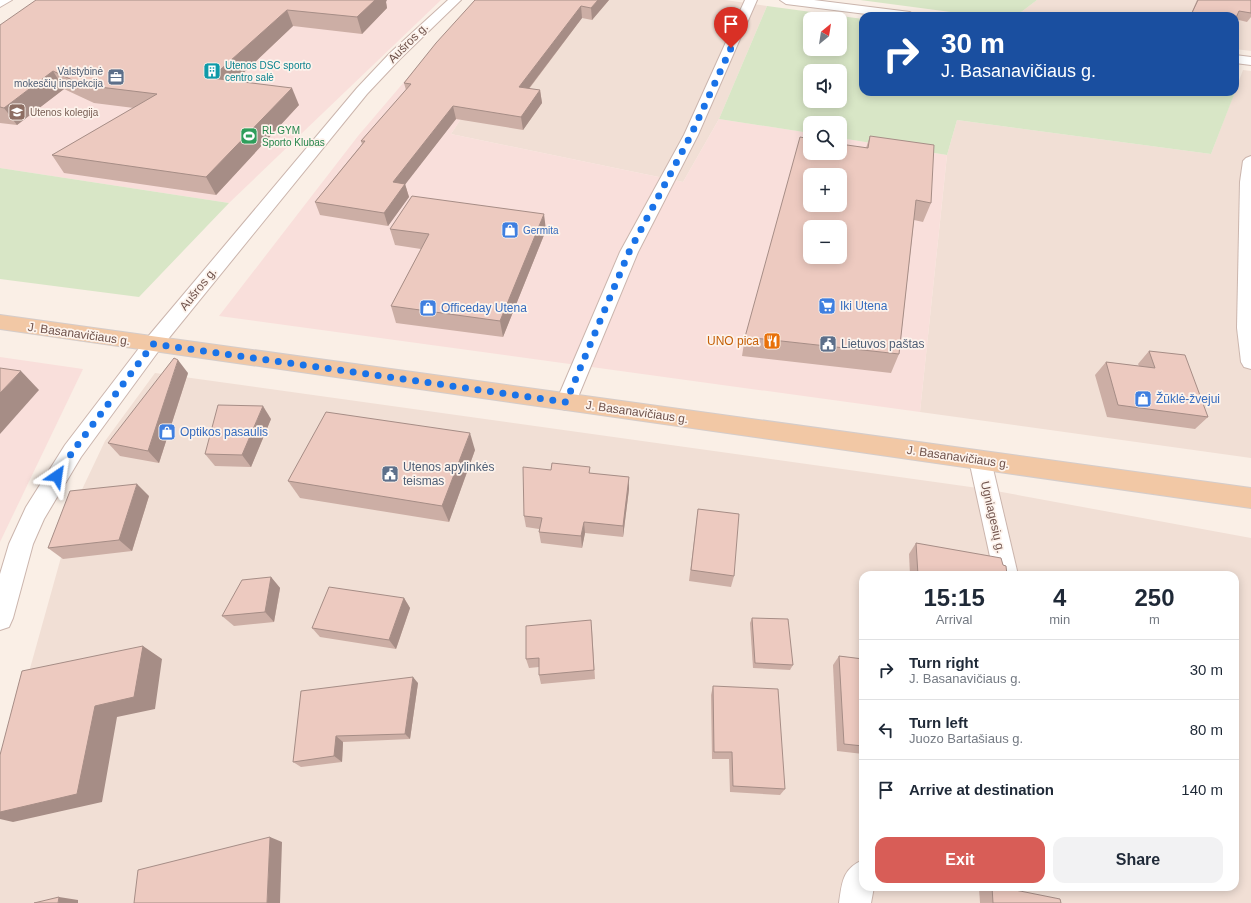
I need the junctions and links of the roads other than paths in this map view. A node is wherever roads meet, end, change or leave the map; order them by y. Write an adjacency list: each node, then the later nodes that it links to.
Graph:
1 (6, 0): 5 (street)
2 (455, 0): 11 (street, Aušros g.)
3 (751, 0): 13 (street)
4 (786, 0): 6 (street)
5 (0, 3)
6 (879, 12)
7 (1239, 60): 8 (street)
8 (1251, 61)
9 (1251, 161): 12 (street)
10 (0, 322): 11 (main road, J. Basanavičiaus g.)
11 (153, 344): 13 (main road, J. Basanavičiaus g.); 17 (street, Aušros g.)
12 (1251, 362)
13 (566, 402): 14 (main road, J. Basanavičiaus g.)
14 (980, 460): 15 (main road, J. Basanavičiaus g.); 16 (street, Ugniagesių g.)
15 (1251, 498)
16 (1005, 571)
17 (0, 618)
18 (859, 882): 19 (street)
19 (855, 903)

